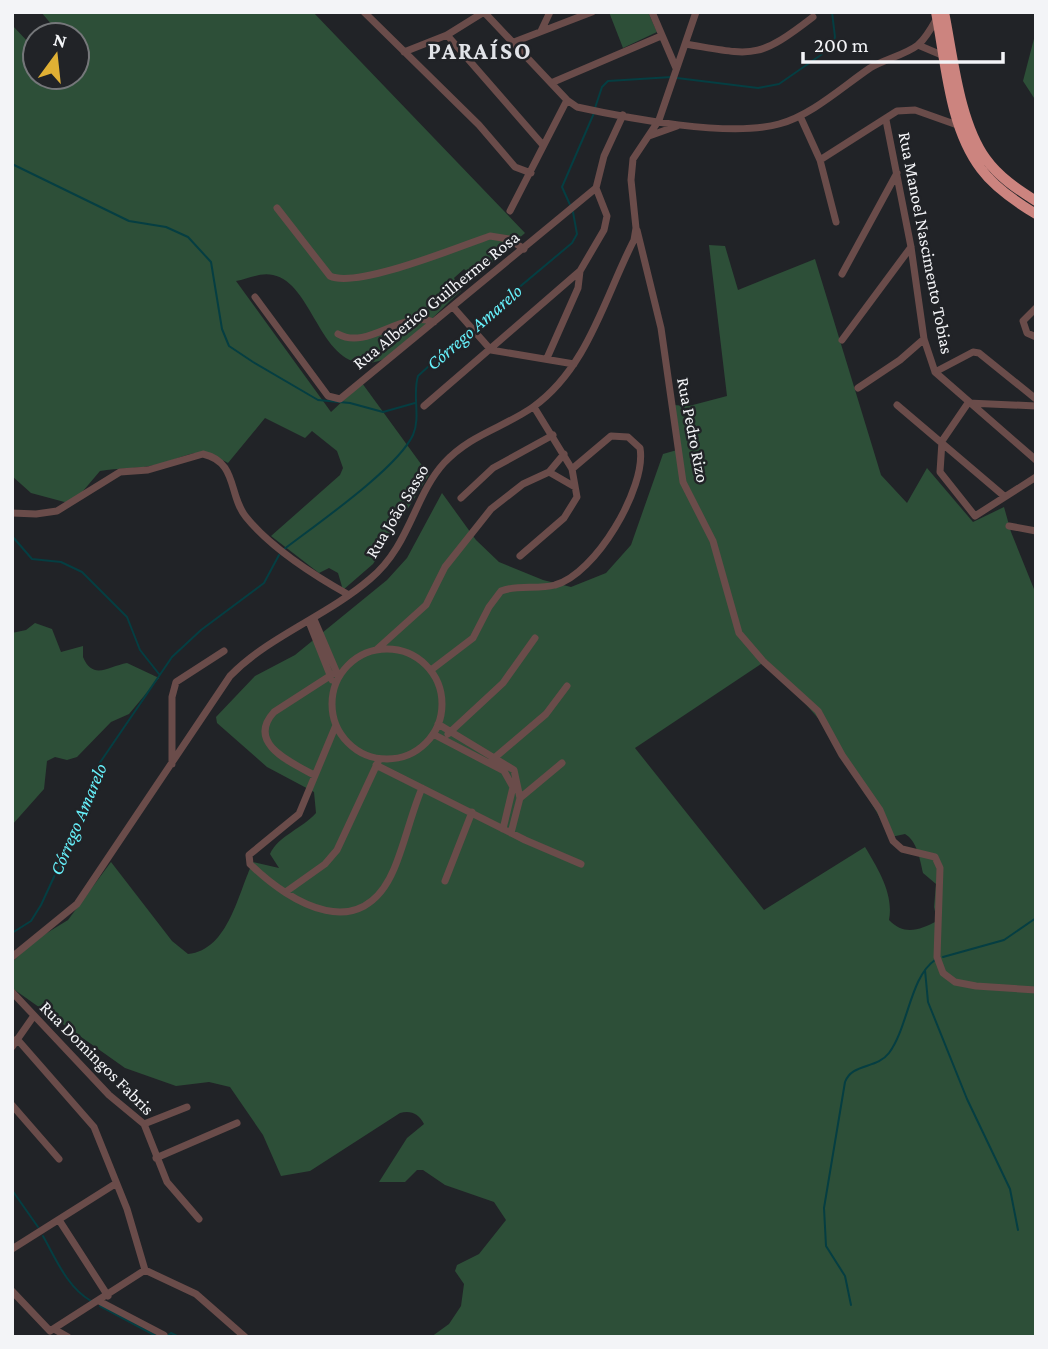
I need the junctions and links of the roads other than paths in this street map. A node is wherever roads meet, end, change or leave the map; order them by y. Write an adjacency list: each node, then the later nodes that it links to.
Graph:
1 (364, 12): 15 (street)
2 (484, 12): 10 (street); 12 (street)
3 (550, 12): 9 (street)
4 (592, 12): 9 (street)
5 (652, 12): 11 (street)
6 (696, 12): 13 (street, Rua João Sasso)
7 (942, 14): 14 (street); 16 (highway); 32 (highway)
8 (813, 17): 13 (street)
9 (541, 30): 12 (street)
10 (447, 35): 15 (street); 27 (street)
11 (662, 36): 17 (street); 18 (street)
12 (514, 42): 18 (street)
13 (685, 44): 17 (street, Rua João Sasso)
14 (918, 45): 16 (street); 21 (street)
15 (404, 52): 29 (street)
16 (944, 56): 25 (highway)
17 (674, 74): 22 (street, Rua João Sasso)
18 (551, 83): 19 (street)
19 (567, 100): 20 (street); 27 (street)
20 (623, 115): 22 (street); 31 (street)
21 (800, 116): 24 (street); 28 (street)
22 (659, 120): 24 (street); 26 (street, Rua João Sasso)
23 (886, 120): 25 (street); 28 (street); 30 (street, Rua Manoel Nascimento Tobias)
24 (677, 126): 26 (street)
25 (960, 126): 35 (highway)
26 (648, 137): 37 (street, Rua João Sasso)
27 (542, 144): 29 (street)
28 (820, 160): 36 (street)
29 (531, 173): 34 (street)
30 (897, 173): 38 (street, Rua Manoel Nascimento Tobias); 41 (street)
31 (596, 188): 39 (street, Rua Alberico Guilherme Rosa); 40 (street)
32 (1036, 201)
33 (277, 208): 39 (street)
34 (510, 211)
35 (1036, 214)
36 (835, 222)
37 (636, 228): 52 (street, Rua João Sasso); 102 (street, Rua Pedro Rizo)
38 (911, 247): 48 (street, Rua Manoel Nascimento Tobias); 49 (street)
39 (524, 249): 43 (street, Rua Alberico Guilherme Rosa)
40 (580, 271): 50 (street); 51 (street)
41 (842, 274)
42 (255, 297): 45 (street, Rua Alberico Guilherme Rosa)
43 (453, 307): 45 (street, Rua Alberico Guilherme Rosa); 50 (street)
44 (1036, 308): 47 (street)
45 (434, 322): 46 (street)
46 (338, 334)
47 (1036, 337)
48 (924, 339): 53 (street, Rua Manoel Nascimento Tobias); 54 (street)
49 (842, 340)
50 (491, 349): 51 (street); 58 (street)
51 (547, 358): 52 (street)
52 (574, 364): 60 (street, Rua João Sasso)
53 (935, 372): 55 (street); 56 (street)
54 (858, 388)
55 (1036, 398)
56 (968, 403): 59 (street); 62 (street); 64 (street)
57 (897, 405): 62 (street)
58 (424, 406)
59 (1036, 406)
60 (534, 407): 61 (street); 75 (street, Rua João Sasso)
61 (552, 435): 63 (street); 70 (street)
62 (942, 441): 69 (street); 69 (street)
63 (564, 454): 65 (street); 66 (street)
64 (1036, 460)
65 (572, 469): 68 (street); 80 (street)
66 (549, 472): 68 (street); 78 (street)
67 (1036, 477): 69 (street)
68 (575, 487): 74 (street)
69 (1004, 496)
70 (461, 498)
71 (12, 513): 75 (street)
72 (1009, 526): 73 (street)
73 (1036, 531)
74 (520, 556)
75 (349, 595): 76 (street, Rua João Sasso)
76 (311, 620): 81 (street); 91 (street, Rua João Sasso)
77 (535, 638): 85 (street)
78 (375, 650): 80 (street); 81 (street)
79 (223, 651): 91 (street)
80 (431, 670): 83 (street)
81 (335, 675): 84 (street); 92 (street)
82 (567, 686): 88 (street)
83 (438, 724): 85 (street); 86 (street)
84 (336, 725): 89 (street); 92 (street)
85 (449, 733): 87 (street); 88 (street)
86 (433, 734): 87 (street); 89 (street)
87 (443, 740): 88 (street)
88 (492, 760): 94 (street); 96 (street)
89 (378, 762): 93 (street); 100 (street)
90 (562, 763): 94 (street)
91 (172, 765): 101 (street, Rua João Sasso)
92 (314, 775): 100 (street)
93 (422, 788): 95 (street); 100 (street)
94 (520, 798): 97 (street)
95 (472, 812): 96 (street); 99 (street)
96 (503, 829): 97 (street)
97 (511, 833): 98 (street)
98 (581, 864)
99 (445, 881)
100 (287, 891)
101 (12, 957)
102 (1036, 990)
103 (12, 992): 104 (street, Rua Domingos Fabris)
104 (33, 1017): 105 (street); 110 (street, Rua Domingos Fabris)
105 (17, 1039): 106 (street); 113 (street)
106 (12, 1047)
107 (12, 1105): 112 (street)
108 (187, 1107): 110 (street)
109 (237, 1123): 111 (street)
110 (144, 1124): 111 (street, Rua Domingos Fabris)
111 (156, 1158): 114 (street, Rua Domingos Fabris)
112 (59, 1159)
113 (115, 1184): 115 (street); 117 (street)
114 (200, 1219)
115 (59, 1220): 116 (street); 119 (street)
116 (12, 1249)
117 (145, 1270): 119 (street); 124 (street)
118 (12, 1291): 121 (street)
119 (107, 1296): 120 (street)
120 (99, 1301): 121 (street); 122 (street)
121 (51, 1332): 123 (street)
122 (164, 1335)
123 (68, 1337)
124 (246, 1337)

